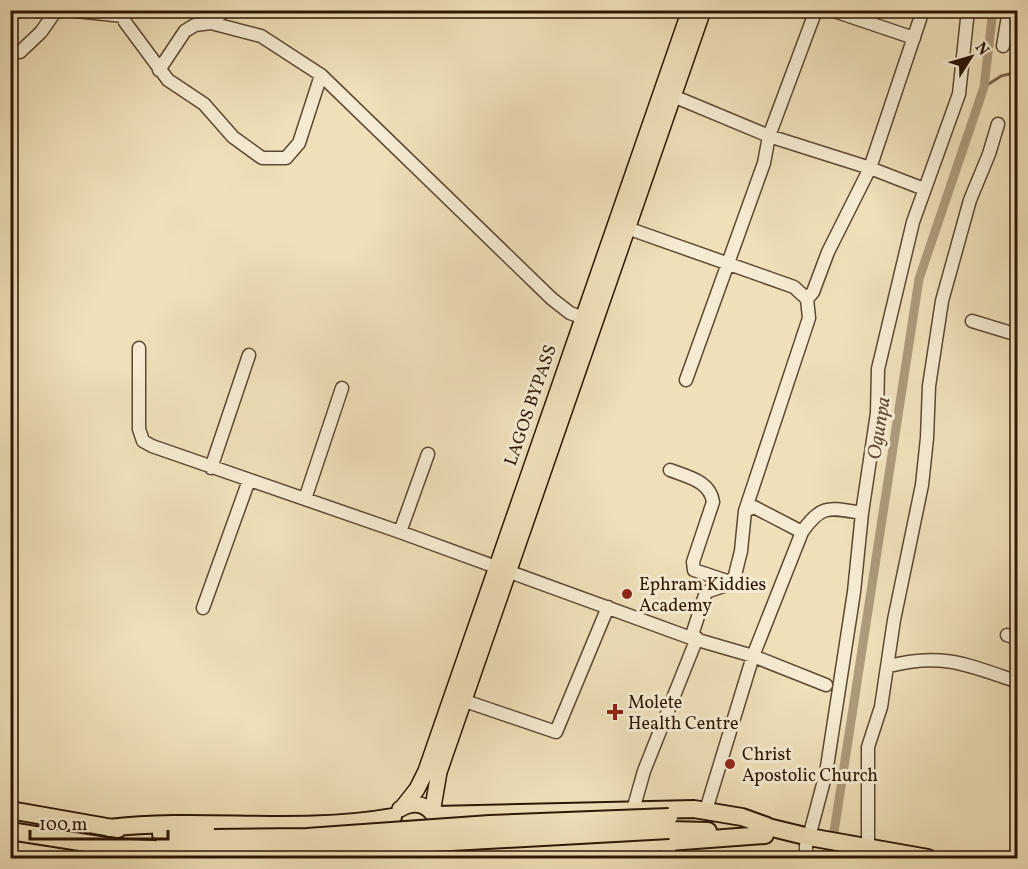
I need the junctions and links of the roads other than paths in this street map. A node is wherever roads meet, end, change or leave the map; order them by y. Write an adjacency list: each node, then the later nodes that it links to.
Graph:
1 (65, 10): 10 (street); 14 (street)
2 (225, 10): 11 (street)
3 (690, 10): 25 (main road, LAGOS BYPASS)
4 (704, 10): 17 (main road, LAGOS BYPASS)
5 (816, 10): 19 (street)
6 (831, 10): 12 (street)
7 (923, 10): 12 (street)
8 (968, 10): 21 (street)
9 (1009, 10): 13 (street)
10 (122, 14): 15 (street)
11 (211, 23): 15 (street); 16 (street)
12 (914, 38): 20 (street)
13 (1002, 46)
14 (20, 52)
15 (159, 70): 16 (street)
16 (321, 75): 25 (street)
17 (674, 96): 19 (street); 22 (main road, LAGOS BYPASS)
18 (998, 124): 47 (street)
19 (769, 136): 20 (street); 23 (street)
20 (870, 168): 21 (street); 24 (street)
21 (924, 189): 38 (street)
22 (627, 228): 23 (street); 41 (main road, LAGOS BYPASS)
23 (727, 264): 24 (street); 30 (street)
24 (807, 299): 37 (street)
25 (581, 317): 41 (main road, LAGOS BYPASS)
26 (972, 321): 27 (street)
27 (1017, 335)
28 (139, 348): 33 (street)
29 (249, 355): 33 (street)
30 (686, 380)
31 (342, 388): 36 (street)
32 (428, 454): 39 (street)
33 (211, 468): 35 (street)
34 (670, 470): 42 (street)
35 (249, 480): 36 (street); 44 (street)
36 (305, 499): 39 (street)
37 (745, 511): 40 (street); 42 (street)
38 (862, 513): 40 (street); 61 (street)
39 (400, 532): 41 (street)
40 (802, 532): 46 (street)
41 (502, 569): 43 (street); 50 (main road, LAGOS BYPASS); 54 (main road, LAGOS BYPASS)
42 (733, 583): 45 (street)
43 (608, 607): 45 (street); 50 (street)
44 (203, 608)
45 (694, 638): 46 (street); 52 (street)
46 (753, 656): 49 (street); 53 (street)
47 (889, 666): 48 (street); 64 (street)
48 (1017, 682)
49 (826, 685)
50 (465, 700): 55 (main road, LAGOS BYPASS)
51 (10, 810): 56 (highway)
52 (633, 810): 53 (highway); 55 (highway)
53 (706, 810): 58 (highway)
54 (397, 812): 55 (main road); 56 (highway); 67 (main road)
55 (434, 814): 68 (main road, LAGOS BYPASS)
56 (109, 828): 60 (highway)
57 (10, 831): 62 (highway)
58 (766, 831): 59 (highway); 61 (highway)
59 (669, 839): 60 (highway, bridge); 63 (highway); 65 (street)
60 (214, 845): 62 (highway)
61 (811, 845): 64 (highway)
62 (112, 847): 66 (highway)
63 (541, 850): 65 (street); 69 (highway); 70 (street)
64 (863, 852): 71 (highway); 72 (highway)
65 (603, 856)
66 (156, 858)
67 (392, 858)
68 (439, 858)
69 (454, 858)
70 (484, 858)
71 (886, 858)
72 (928, 858)

